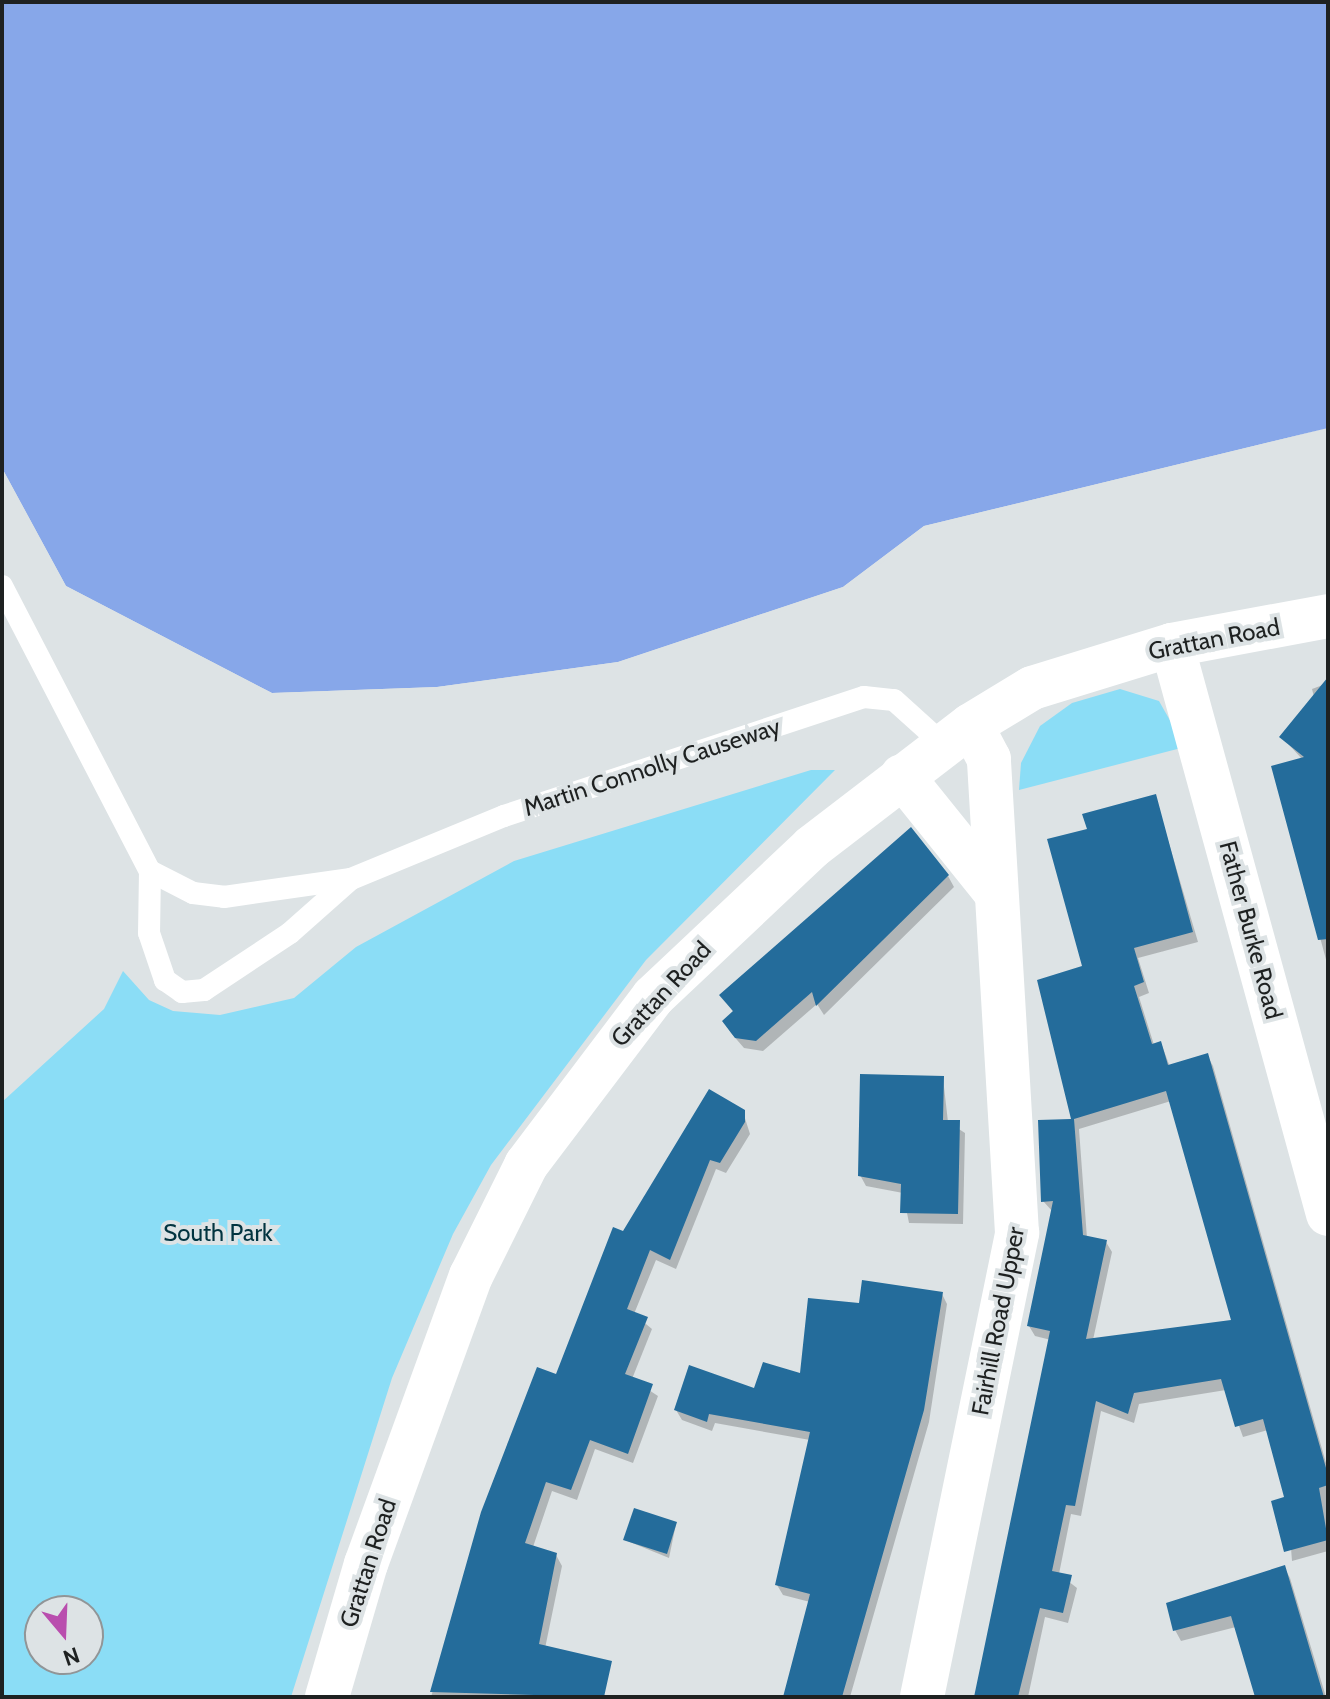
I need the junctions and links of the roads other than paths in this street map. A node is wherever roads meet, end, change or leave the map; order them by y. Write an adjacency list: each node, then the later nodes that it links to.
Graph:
1 (2, 586): 6 (lane, Martin Connolly Causeway)
2 (1328, 616): 3 (street, Grattan Road)
3 (1172, 645): 4 (street, Grattan Road); 9 (street, Father Burke Road)
4 (957, 735): 5 (street, Grattan Road); 7 (lane, Martin Connolly Causeway); 8 (street, Fairhill Road Upper)
5 (902, 776): 8 (street); 10 (street, Grattan Road)
6 (150, 871): 7 (lane, Martin Connolly Causeway); 7 (lane, Martin Connolly Causeway)
7 (351, 879)
8 (996, 893): 11 (street, Fairhill Road Upper)
9 (1328, 1214)
10 (327, 1697)
11 (922, 1697)

